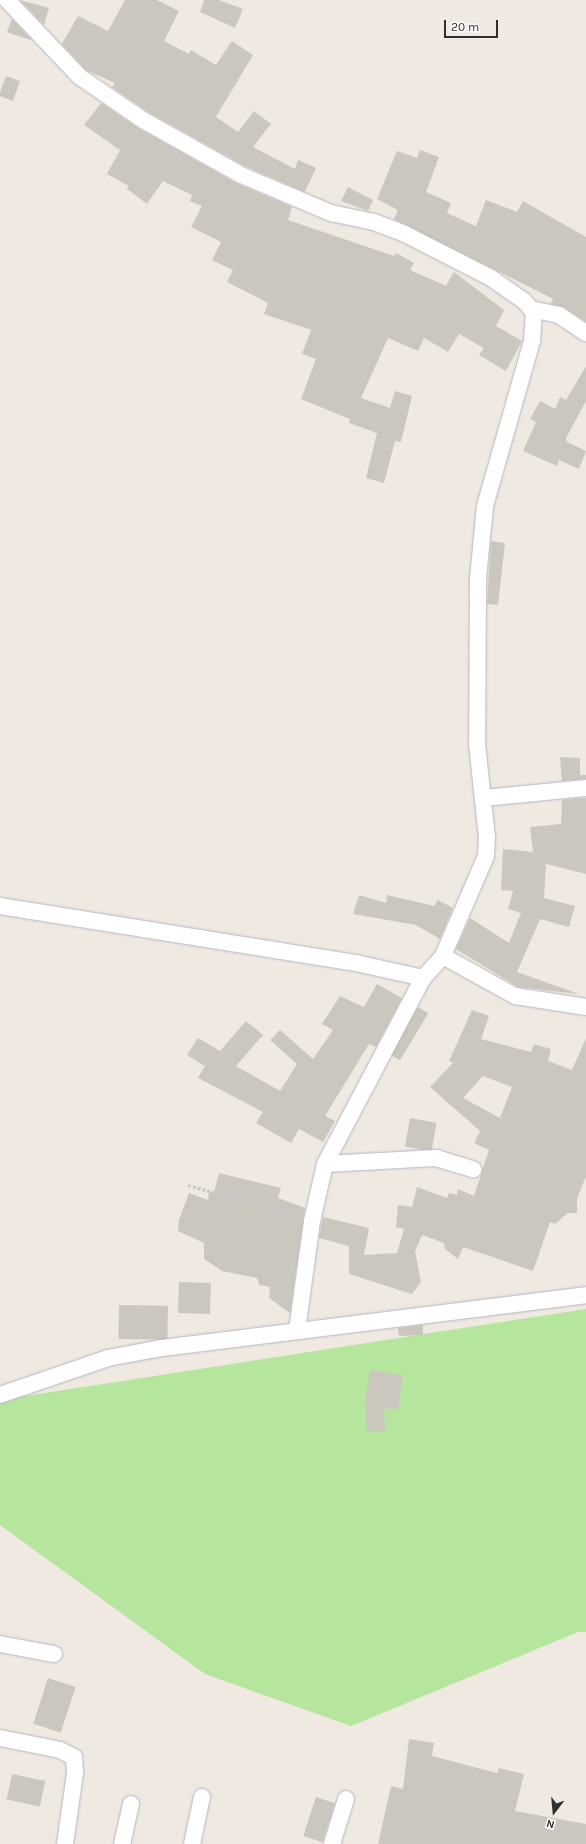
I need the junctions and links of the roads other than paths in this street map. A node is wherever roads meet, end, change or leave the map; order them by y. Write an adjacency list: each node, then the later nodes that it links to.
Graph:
1 (7, 0): 2 (street)
2 (531, 309): 3 (street); 5 (street)
3 (586, 333)
4 (586, 788): 5 (street)
5 (484, 798): 7 (street)
6 (0, 906): 8 (street)
7 (443, 956): 8 (street); 9 (street)
8 (423, 978): 10 (street)
9 (586, 1007)
10 (325, 1164): 11 (street); 13 (street)
11 (473, 1169)
12 (586, 1295): 13 (street)
13 (297, 1330): 14 (street)
14 (0, 1395)
15 (0, 1644): 16 (street)
16 (54, 1654)
17 (0, 1738): 22 (street)
18 (202, 1796): 24 (street)
19 (346, 1799): 21 (street)
20 (131, 1804): 23 (street)
21 (337, 1843)
22 (65, 1844)
23 (122, 1844)
24 (192, 1844)

